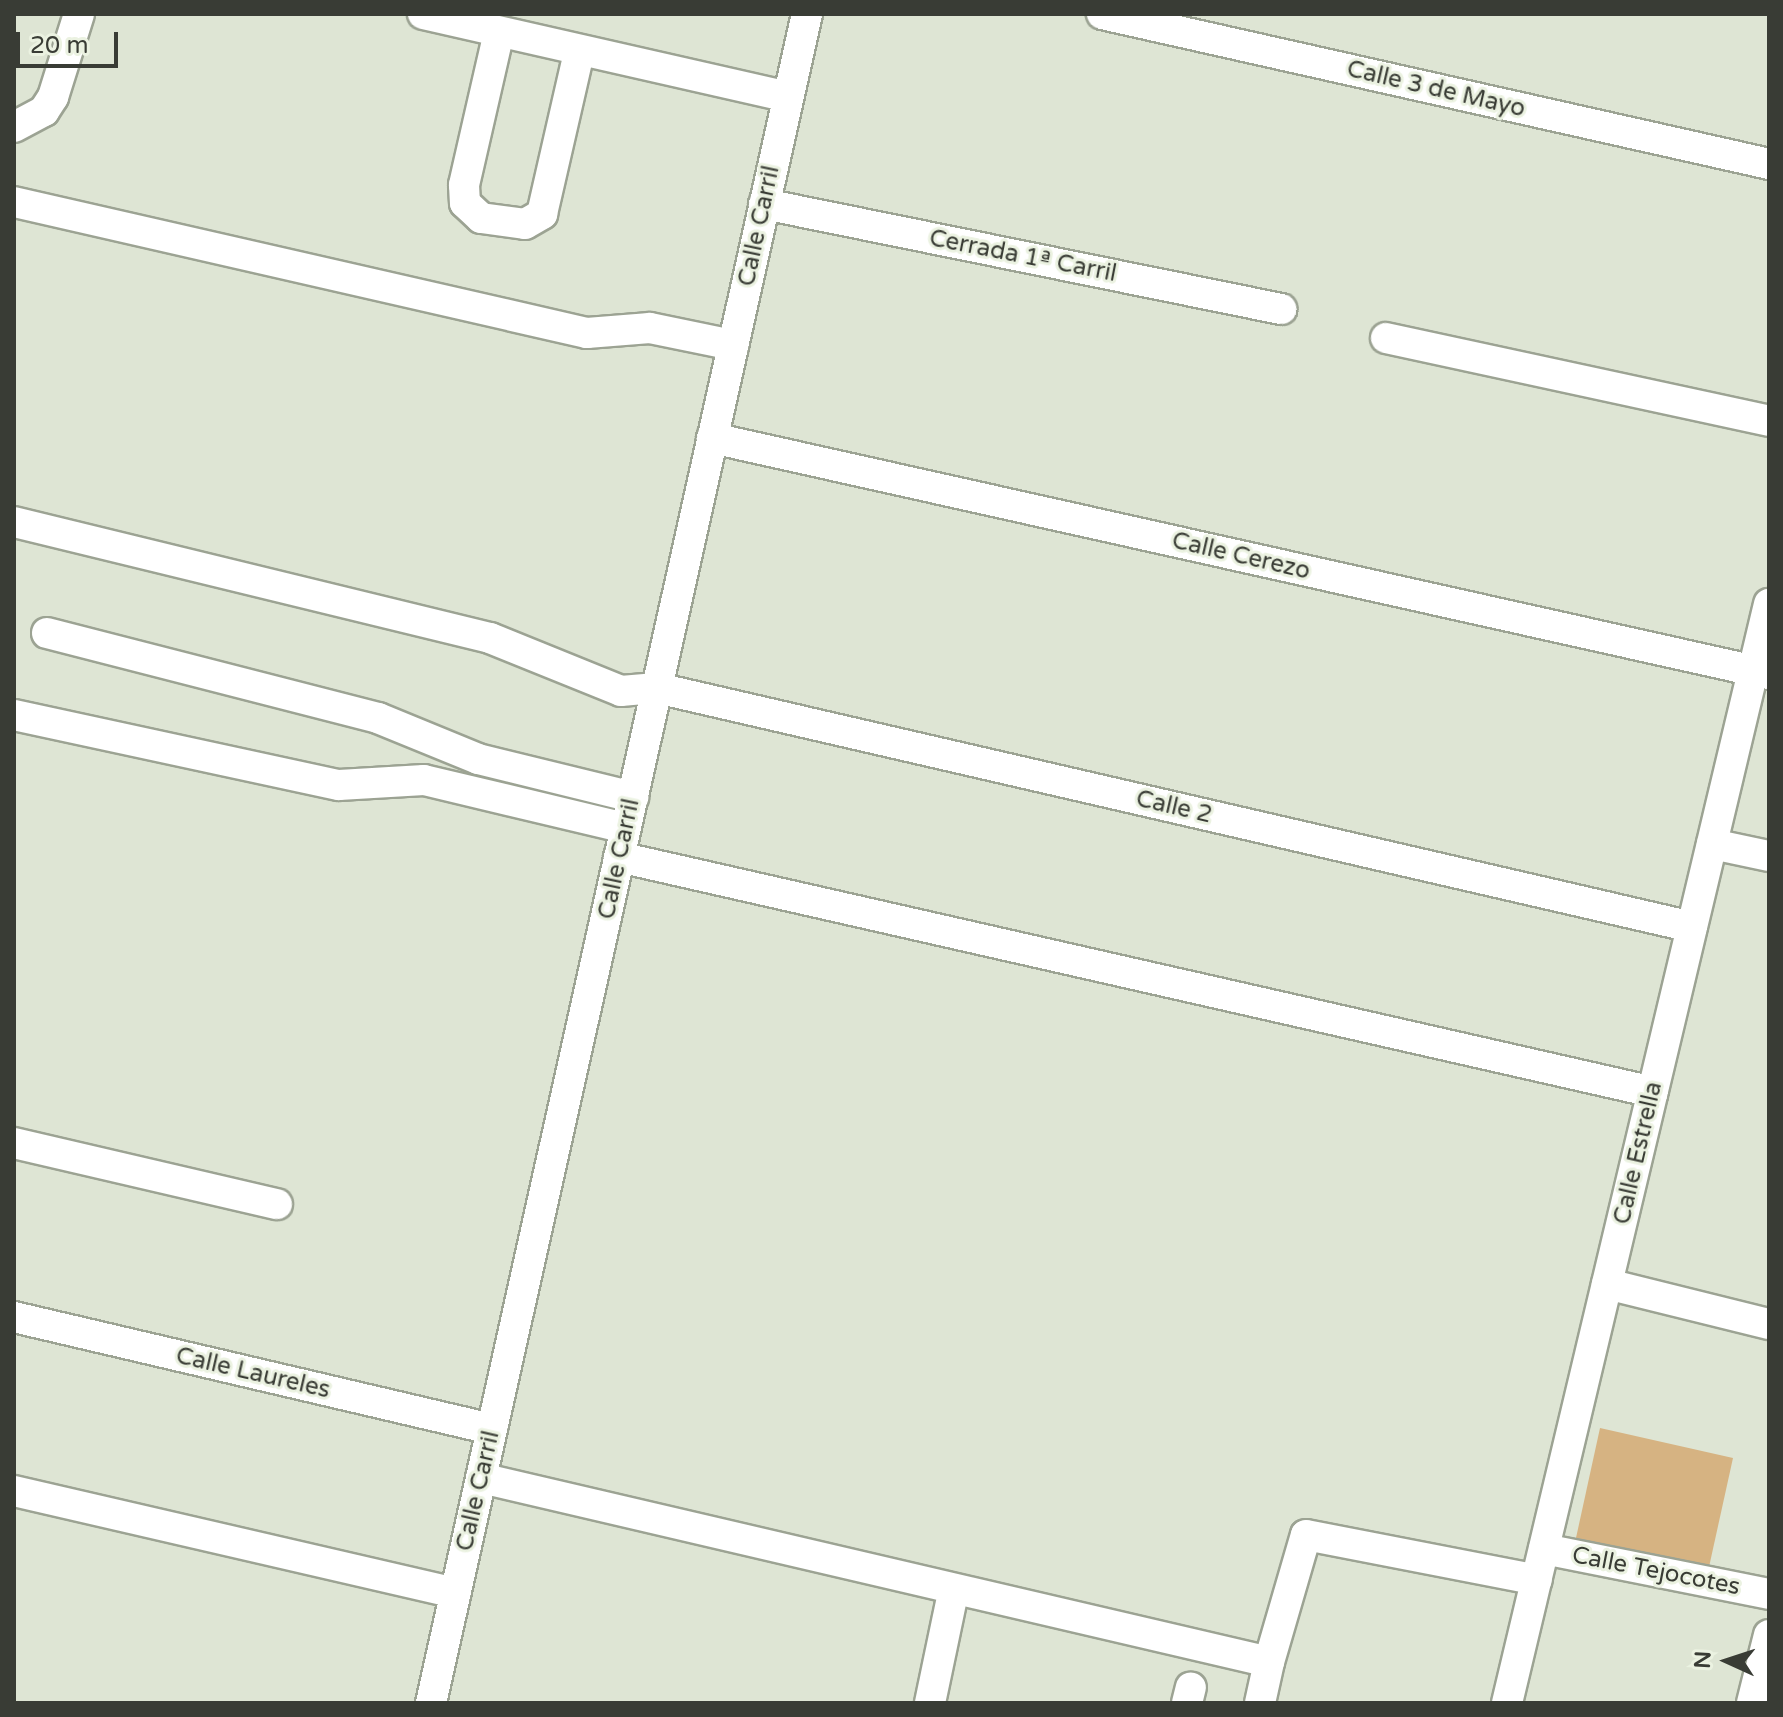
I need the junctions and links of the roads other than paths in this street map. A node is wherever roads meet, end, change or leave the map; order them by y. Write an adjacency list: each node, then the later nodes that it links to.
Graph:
1 (79, 14): 8 (street)
2 (423, 14): 5 (street)
3 (807, 14): 7 (street, Calle Carril)
4 (1102, 14): 9 (street, Calle 3 de Mayo)
5 (499, 32): 6 (street); 6 (street)
6 (579, 52): 7 (street)
7 (788, 97): 11 (street, Calle Carril)
8 (14, 127)
9 (1769, 164)
10 (14, 202): 14 (street)
11 (764, 204): 12 (street, Cerrada 1ª Carril); 14 (street, Calle Carril)
12 (1281, 309)
13 (1386, 338): 15 (street)
14 (733, 345): 16 (street, Calle Carril)
15 (1769, 421)
16 (712, 438): 20 (street, Calle Cerezo); 21 (street, Calle Carril)
17 (14, 522): 21 (street, Calle 2)
18 (1769, 604): 20 (street, Calle Estrella)
19 (47, 633): 23 (street)
20 (1761, 673): 25 (street, Calle Estrella)
21 (657, 688): 23 (street, Calle Carril); 27 (street, Calle 2)
22 (14, 715): 24 (street)
23 (633, 797): 24 (street, Calle Carril)
24 (622, 842): 28 (street); 34 (street, Calle Carril)
25 (1712, 844): 26 (street); 27 (street, Calle Estrella)
26 (1769, 856)
27 (1692, 927): 28 (street, Calle Estrella)
28 (1653, 1092): 31 (street, Calle Estrella)
29 (14, 1143): 30 (street)
30 (277, 1204)
31 (1607, 1284): 33 (street); 37 (street, Calle Estrella)
32 (14, 1317): 34 (street, Calle Laureles)
33 (1769, 1324)
34 (492, 1429): 35 (street, Calle Carril)
35 (481, 1478): 39 (street, Calle Carril); 40 (street)
36 (14, 1491): 39 (street)
37 (1544, 1549): 38 (street, Calle Estrella); 41 (street, Calle Tejocotes)
38 (1537, 1580): 43 (street); 47 (street, Calle Estrella)
39 (455, 1593): 44 (street, Calle Carril)
40 (953, 1593): 43 (street); 45 (street)
41 (1769, 1594)
42 (1769, 1635): 48 (street)
43 (1269, 1662): 46 (street)
44 (431, 1703)
45 (930, 1703)
46 (1260, 1703)
47 (1507, 1703)
48 (1752, 1703)

